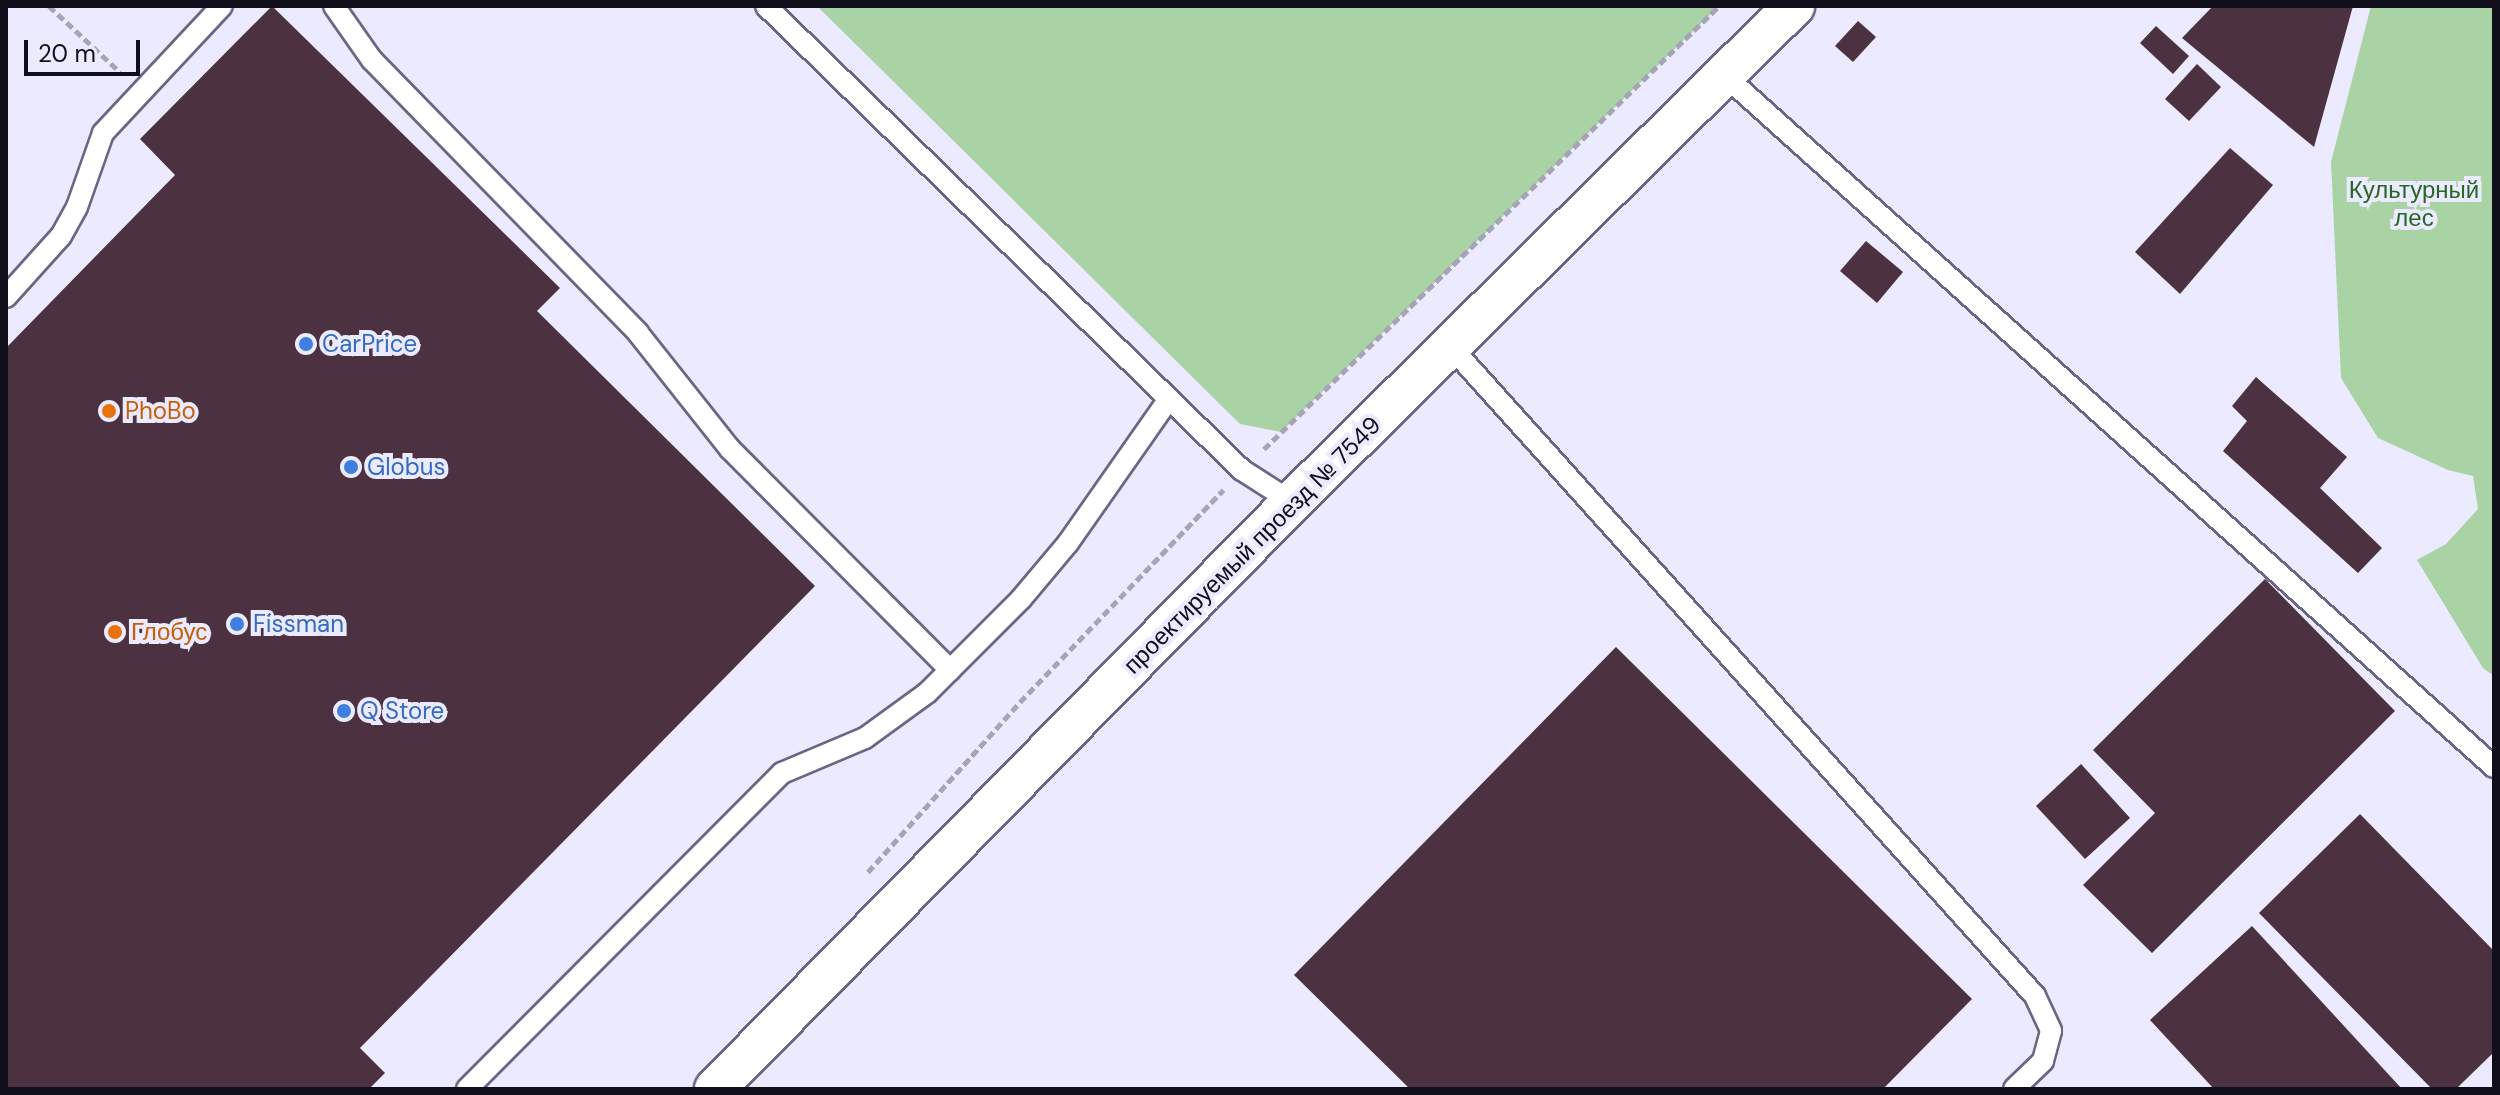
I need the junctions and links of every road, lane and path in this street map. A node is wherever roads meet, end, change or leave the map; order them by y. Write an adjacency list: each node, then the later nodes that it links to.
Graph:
1 (49, 6): 7 (path)
2 (222, 6): 9 (lane)
3 (334, 6): 14 (lane)
4 (766, 6): 11 (lane)
5 (1719, 6): 12 (path)
6 (1794, 6): 8 (street, проектируемый проезд № 7549)
7 (121, 73)
8 (1723, 74): 10 (street, проектируемый проезд № 7549); 15 (lane)
9 (6, 297)
10 (1450, 346): 13 (street, проектируемый проезд № 7549); 19 (lane)
11 (1168, 400): 12 (lane); 14 (lane)
12 (1242, 470): 13 (lane); 16 (path)
13 (1292, 502): 18 (street, проектируемый проезд № 7549)
14 (950, 670): 17 (lane)
15 (2494, 767)
16 (861, 880)
17 (467, 1089)
18 (715, 1089)
19 (2014, 1089)

